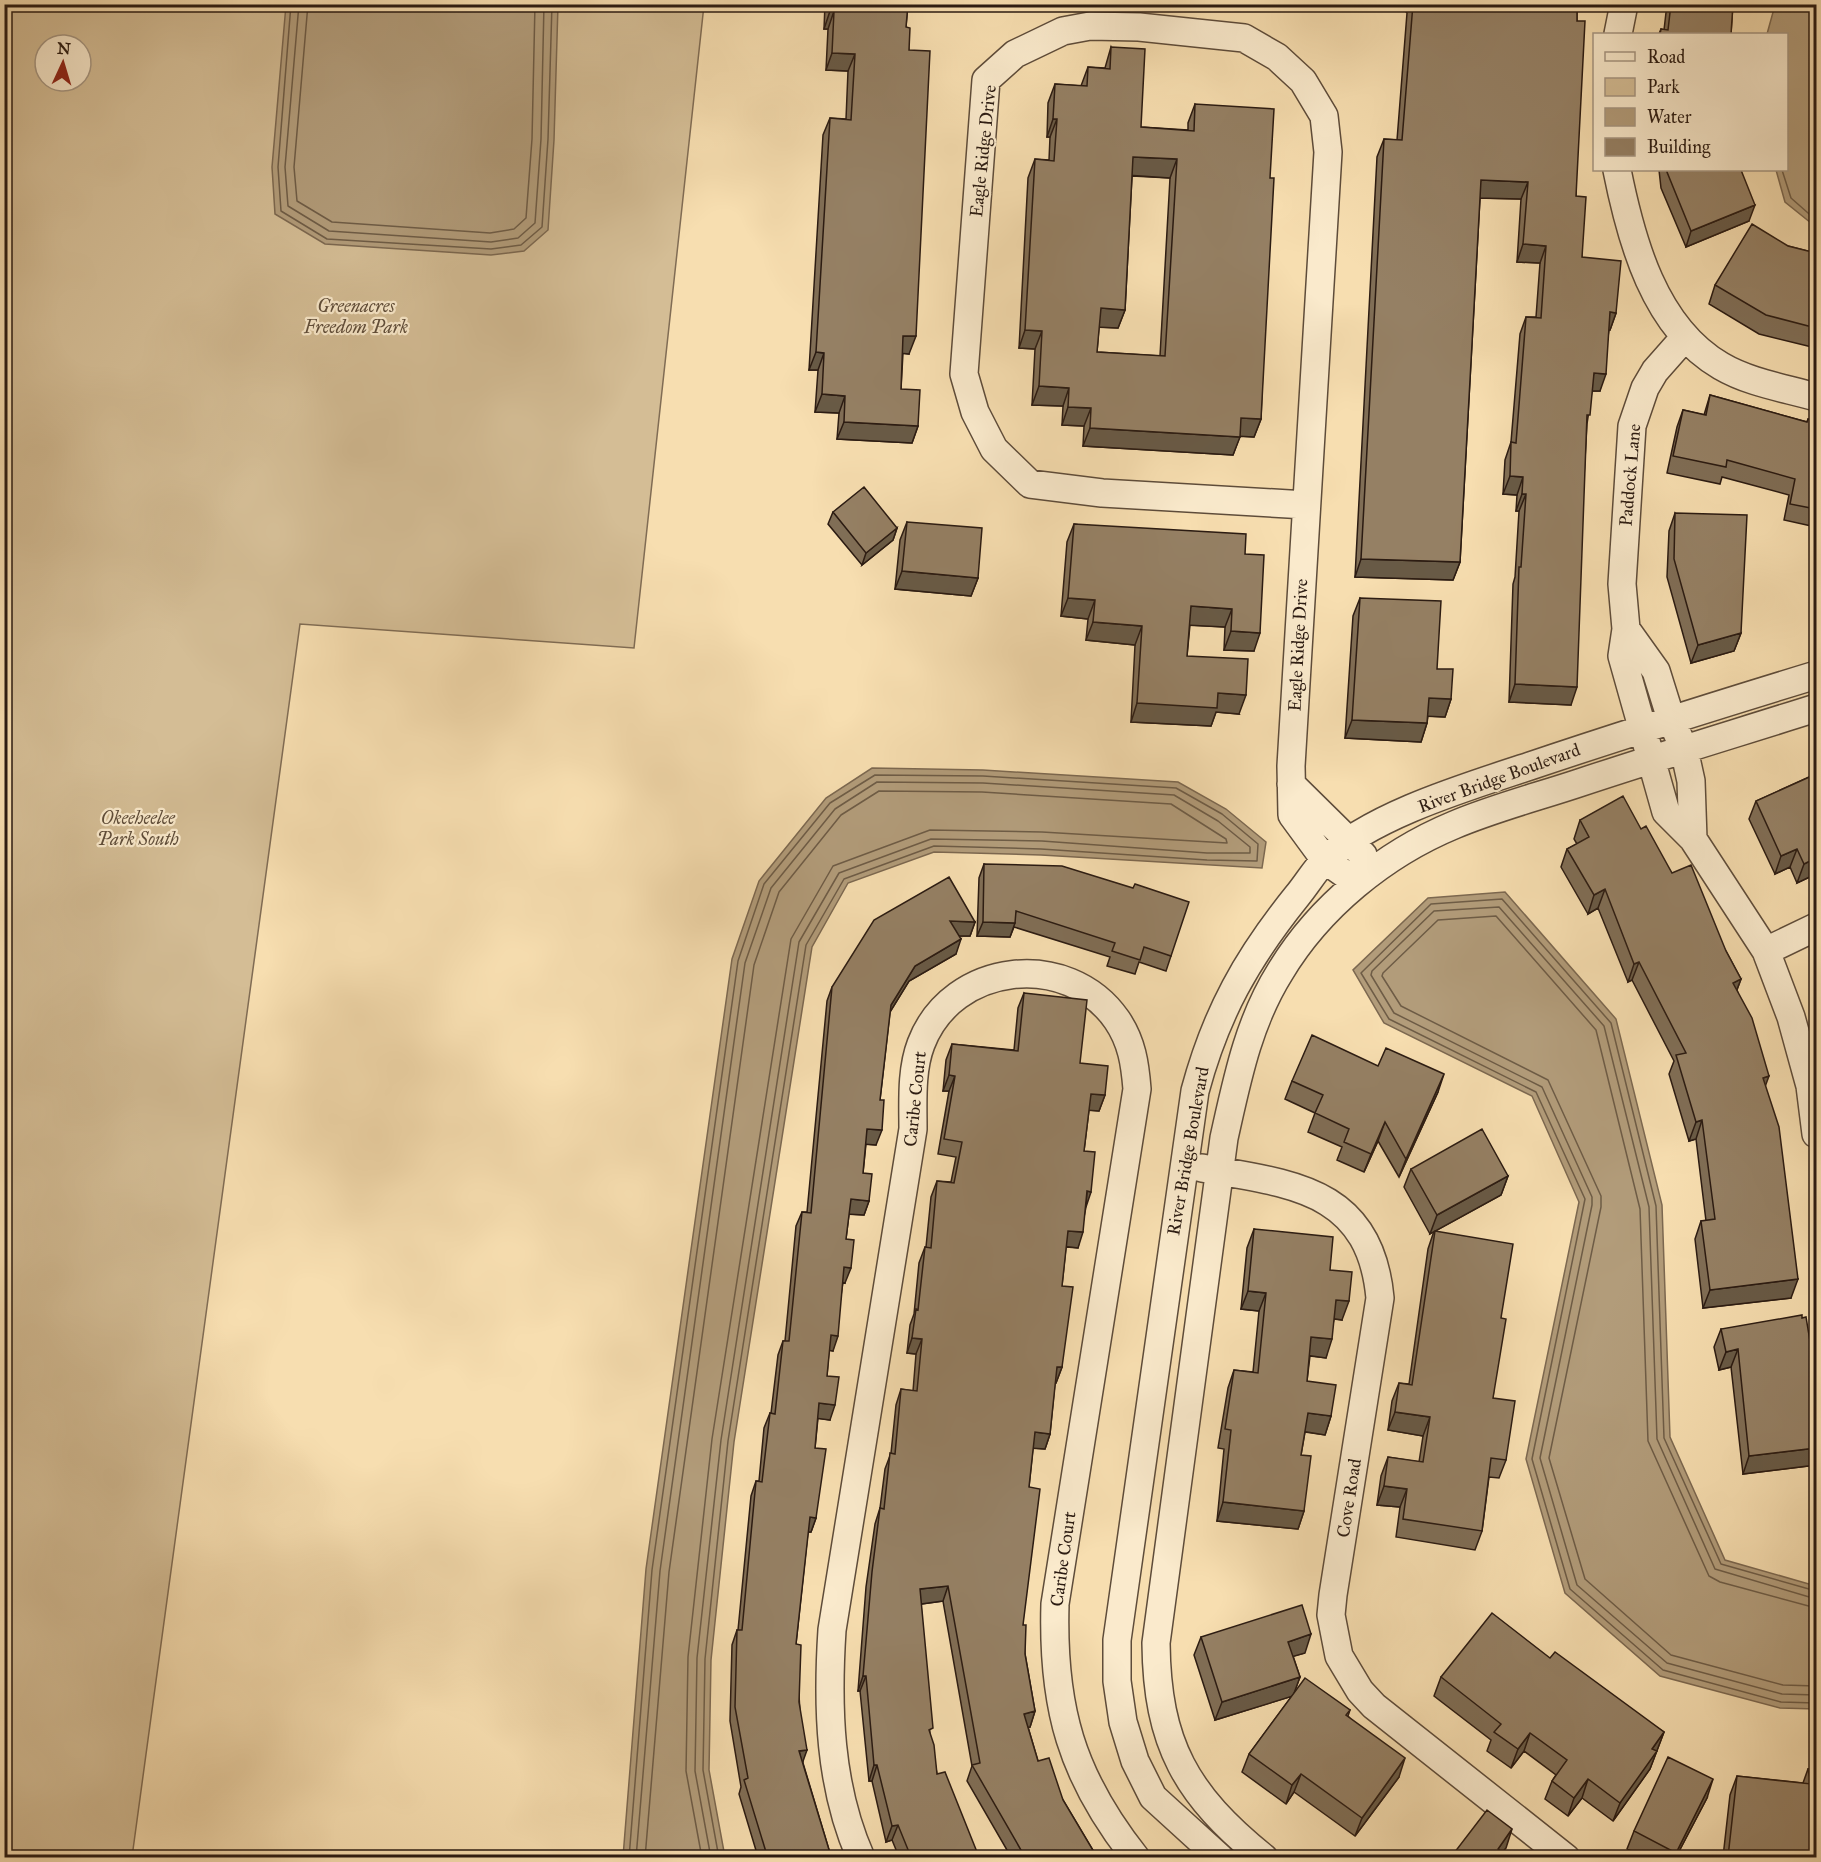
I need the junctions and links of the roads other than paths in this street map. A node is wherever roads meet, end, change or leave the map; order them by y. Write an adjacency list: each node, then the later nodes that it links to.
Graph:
1 (1624, 4): 2 (street)
2 (1618, 33)
3 (1617, 171): 4 (street)
4 (1685, 337): 5 (street); 7 (street, Paddock Lane)
5 (1816, 397)
6 (1306, 505): 6 (street, Eagle Ridge Drive); 14 (street, Eagle Ridge Drive)
7 (1626, 629): 10 (street); 11 (street, Paddock Lane)
8 (1816, 675): 10 (street, River Bridge Boulevard)
9 (1816, 708): 12 (street, River Bridge Boulevard)
10 (1671, 719): 11 (street, River Bridge Boulevard); 12 (street)
11 (1641, 729): 13 (street, Paddock Lane); 16 (street, River Bridge Boulevard)
12 (1684, 749): 13 (street, River Bridge Boulevard); 15 (street)
13 (1651, 759): 15 (street, Paddock Lane); 18 (street, River Bridge Boulevard)
14 (1291, 784): 16 (street); 17 (street, Eagle Ridge Drive)
15 (1693, 839): 20 (street, Paddock Lane)
16 (1349, 843): 17 (street, River Bridge Boulevard); 18 (street)
17 (1325, 860): 18 (street, Eagle Ridge Drive); 22 (street, River Bridge Boulevard)
18 (1367, 875): 23 (street, River Bridge Boulevard)
19 (1816, 927): 20 (street)
20 (1766, 951): 21 (street, Paddock Lane)
21 (1816, 1134)
22 (1183, 1165): 23 (street, Cove Road); 26 (street, River Bridge Boulevard)
23 (1218, 1171): 27 (street, River Bridge Boulevard); 28 (street, Cove Road)
24 (861, 1857): 25 (street, Caribe Court)
25 (1136, 1857)
26 (1220, 1857)
27 (1264, 1857)
28 (1566, 1857)

